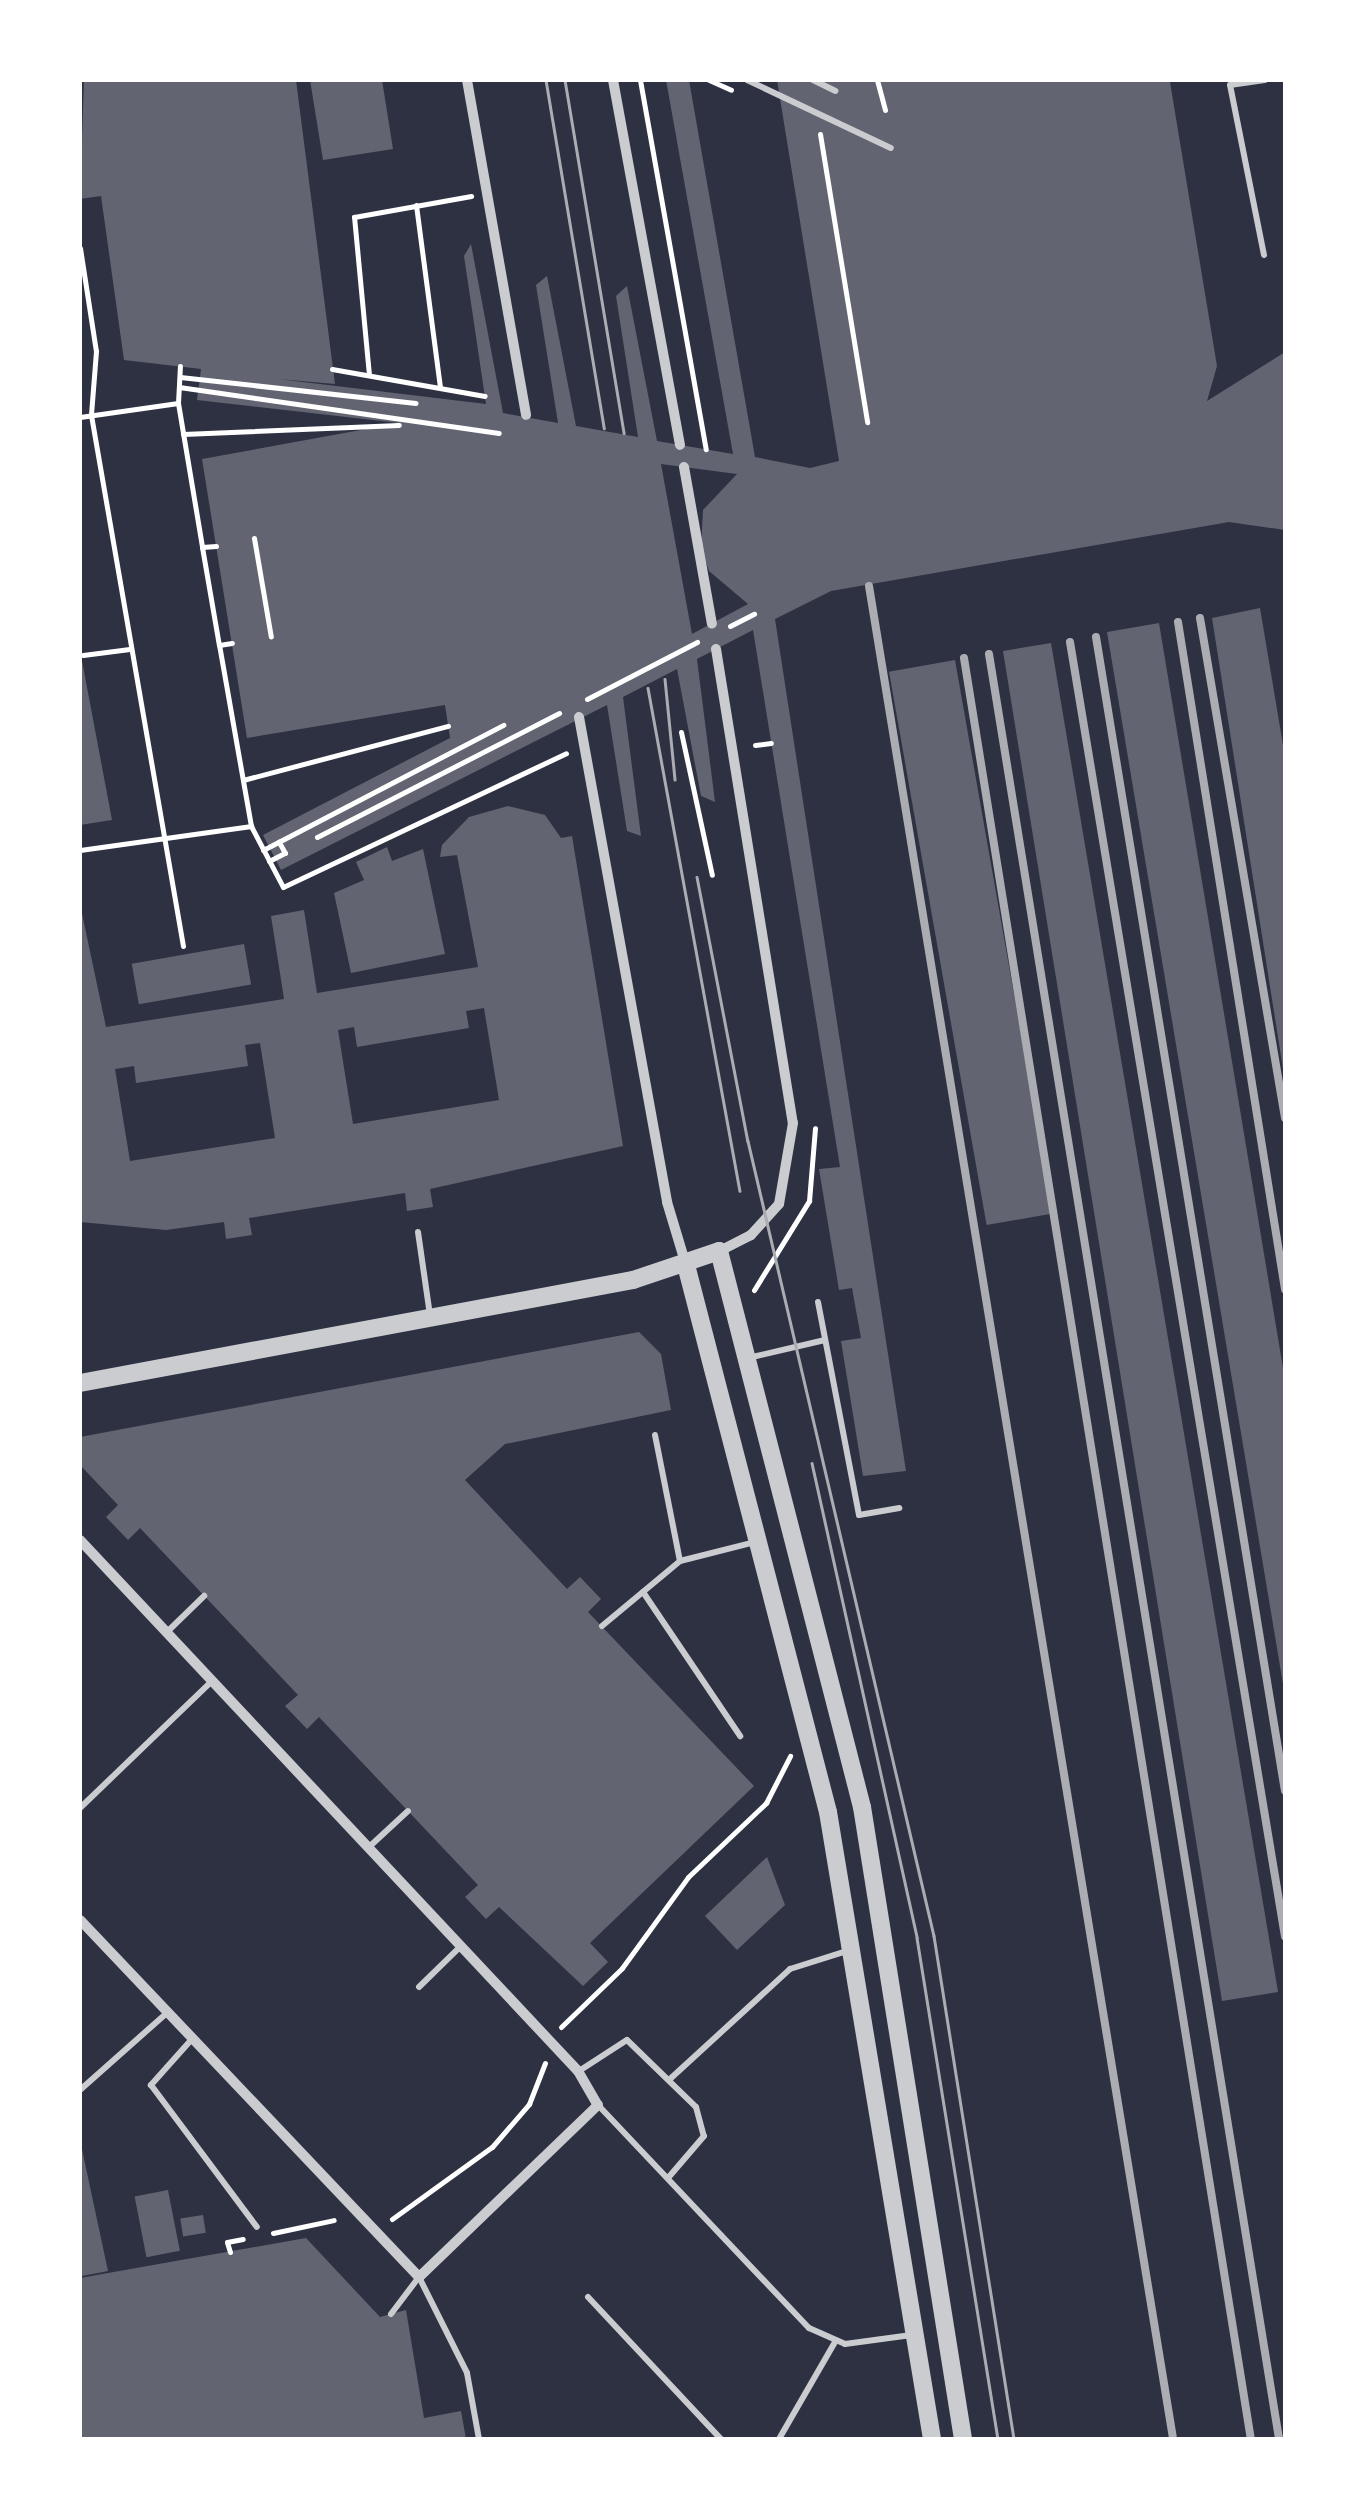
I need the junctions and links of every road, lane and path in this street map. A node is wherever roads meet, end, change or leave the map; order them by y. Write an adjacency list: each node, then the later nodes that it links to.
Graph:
1 (466, 80): 28 (street)
2 (612, 80): 34 (street)
3 (640, 80): 35 (path)
4 (747, 80): 11 (lane)
5 (813, 80): 8 (lane)
6 (877, 80): 9 (path)
7 (1265, 80): 15 (lane)
8 (836, 91)
9 (885, 110)
10 (820, 130): 30 (path)
11 (891, 148)
12 (473, 196): 13 (path)
13 (416, 205): 18 (path); 21 (path)
14 (80, 248): 27 (path)
15 (1264, 254)
16 (180, 366): 19 (path)
17 (332, 369): 18 (path)
18 (369, 375): 21 (path)
19 (180, 378): 20 (path); 22 (path)
20 (212, 381): 23 (path); 26 (path)
21 (440, 387): 24 (path)
22 (179, 388): 23 (path); 25 (path)
23 (211, 391): 32 (path)
24 (484, 396)
25 (178, 403): 27 (path); 33 (path)
26 (416, 403)
27 (92, 415): 29 (path); 46 (path)
28 (526, 416)
29 (80, 417)
30 (867, 422)
31 (399, 425): 33 (path)
32 (500, 433)
33 (183, 434): 39 (path)
34 (680, 445)
35 (706, 449)
36 (684, 467): 41 (street)
37 (254, 538): 42 (path)
38 (216, 546): 39 (path)
39 (202, 548): 45 (path)
40 (754, 614): 41 (path)
41 (716, 628)
42 (271, 637)
43 (702, 640): 49 (path)
44 (232, 643): 45 (path)
45 (219, 645): 58 (path)
46 (130, 649): 48 (path); 61 (path)
47 (716, 649): 69 (street)
48 (83, 656)
49 (583, 701)
50 (566, 709): 60 (path)
51 (580, 716): 70 (street)
52 (502, 725): 62 (path)
53 (448, 726): 58 (path)
54 (681, 732): 66 (path)
55 (771, 742): 56 (path)
56 (755, 745)
57 (576, 748): 65 (path)
58 (242, 780): 59 (path)
59 (251, 826): 61 (path); 64 (path)
60 (317, 836)
61 (162, 838): 63 (path); 67 (path)
62 (279, 842): 64 (path); 65 (path)
63 (80, 850)
64 (263, 850): 65 (path)
65 (269, 861)
66 (712, 875)
67 (183, 946)
68 (418, 1232): 72 (lane)
69 (718, 1251): 70 (street); 74 (street)
70 (686, 1265): 72 (street); 79 (street)
71 (818, 1302): 73 (lane)
72 (430, 1318): 75 (street)
73 (825, 1340): 74 (lane); 77 (lane)
74 (747, 1358): 116 (street)
75 (80, 1384)
76 (655, 1435): 80 (lane)
77 (899, 1508)
78 (80, 1540): 84 (street)
79 (760, 1541): 80 (lane); 93 (street)
80 (680, 1561): 81 (lane)
81 (643, 1592): 83 (lane); 86 (lane)
82 (204, 1596): 84 (lane)
83 (602, 1626)
84 (166, 1633): 85 (street)
85 (212, 1681): 88 (lane); 90 (street)
86 (740, 1736)
87 (790, 1756): 97 (path)
88 (80, 1808)
89 (408, 1810): 90 (lane)
90 (368, 1848): 92 (street)
91 (80, 1920): 95 (street)
92 (460, 1946): 94 (lane); 97 (street)
93 (854, 1950): 99 (lane); 110 (street)
94 (419, 1987)
95 (168, 2012): 96 (street); 100 (lane)
96 (192, 2038): 104 (lane); 106 (street)
97 (550, 2042): 98 (street); 106 (path)
98 (578, 2072): 99 (lane); 101 (street)
99 (670, 2079): 102 (lane)
100 (80, 2090)
101 (598, 2105): 102 (lane); 107 (street)
102 (668, 2178): 111 (lane)
103 (334, 2220): 105 (path)
104 (257, 2227)
105 (301, 2227)
106 (374, 2231): 107 (street)
107 (419, 2277): 109 (lane); 112 (lane)
108 (588, 2296): 113 (lane)
109 (392, 2314)
110 (917, 2334): 111 (lane); 115 (street)
111 (835, 2342): 114 (lane)
112 (479, 2439)
113 (722, 2439)
114 (779, 2439)
115 (932, 2439)
116 (964, 2439)

